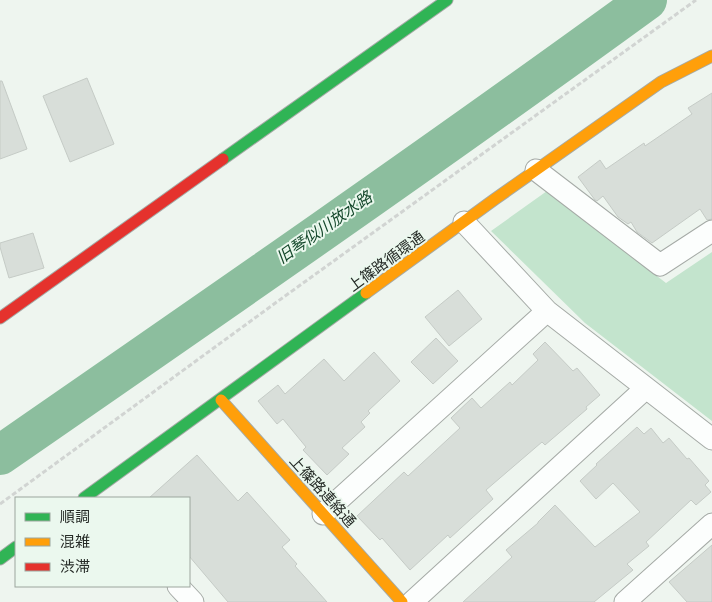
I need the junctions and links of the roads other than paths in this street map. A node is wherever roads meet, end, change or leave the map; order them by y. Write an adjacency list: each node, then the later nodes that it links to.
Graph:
1 (446, 0): 7 (street)
2 (712, 56): 3 (street, 上篠路循環通)
3 (536, 170): 4 (street, 上篠路循環通); 5 (street)
4 (464, 222): 6 (street); 9 (street, 上篠路循環通)
5 (712, 231)
6 (547, 311): 8 (street); 12 (street)
7 (0, 318)
8 (646, 388): 10 (street); 17 (street)
9 (221, 400): 11 (street, 上篠路循環通); 12 (street, 上篠路連絡通)
10 (712, 439)
11 (92, 496)
12 (323, 514): 16 (street, 上篠路連絡通)
13 (712, 524): 18 (street)
14 (15, 548): 15 (street)
15 (0, 558)
16 (402, 602)
17 (412, 602)
18 (626, 602)

